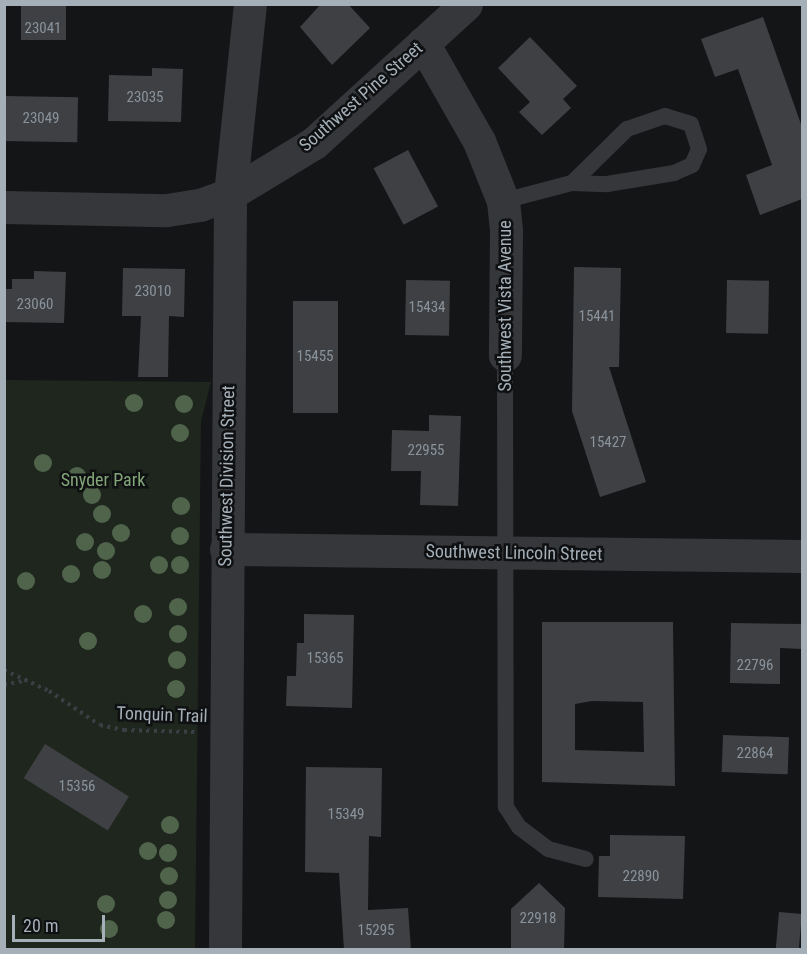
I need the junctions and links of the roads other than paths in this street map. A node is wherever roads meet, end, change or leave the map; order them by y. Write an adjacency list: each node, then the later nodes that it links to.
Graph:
1 (250, 4): 5 (street, Southwest Division Street)
2 (466, 4): 3 (street, Southwest Pine Street)
3 (423, 44): 5 (street, Southwest Pine Street); 6 (street, Southwest Vista Avenue)
4 (572, 183): 4 (lane); 6 (lane)
5 (230, 194): 7 (street, Southwest Pine Street); 9 (street, Southwest Division Street)
6 (503, 201): 8 (street, Southwest Vista Avenue)
7 (4, 207)
8 (505, 355): 10 (lane, Southwest Vista Avenue)
9 (226, 549): 10 (street, Southwest Lincoln Street); 13 (street, Southwest Division Street)
10 (507, 553): 11 (street, Southwest Lincoln Street); 12 (lane, Southwest Vista Avenue)
11 (802, 555)
12 (586, 859)
13 (225, 950)

